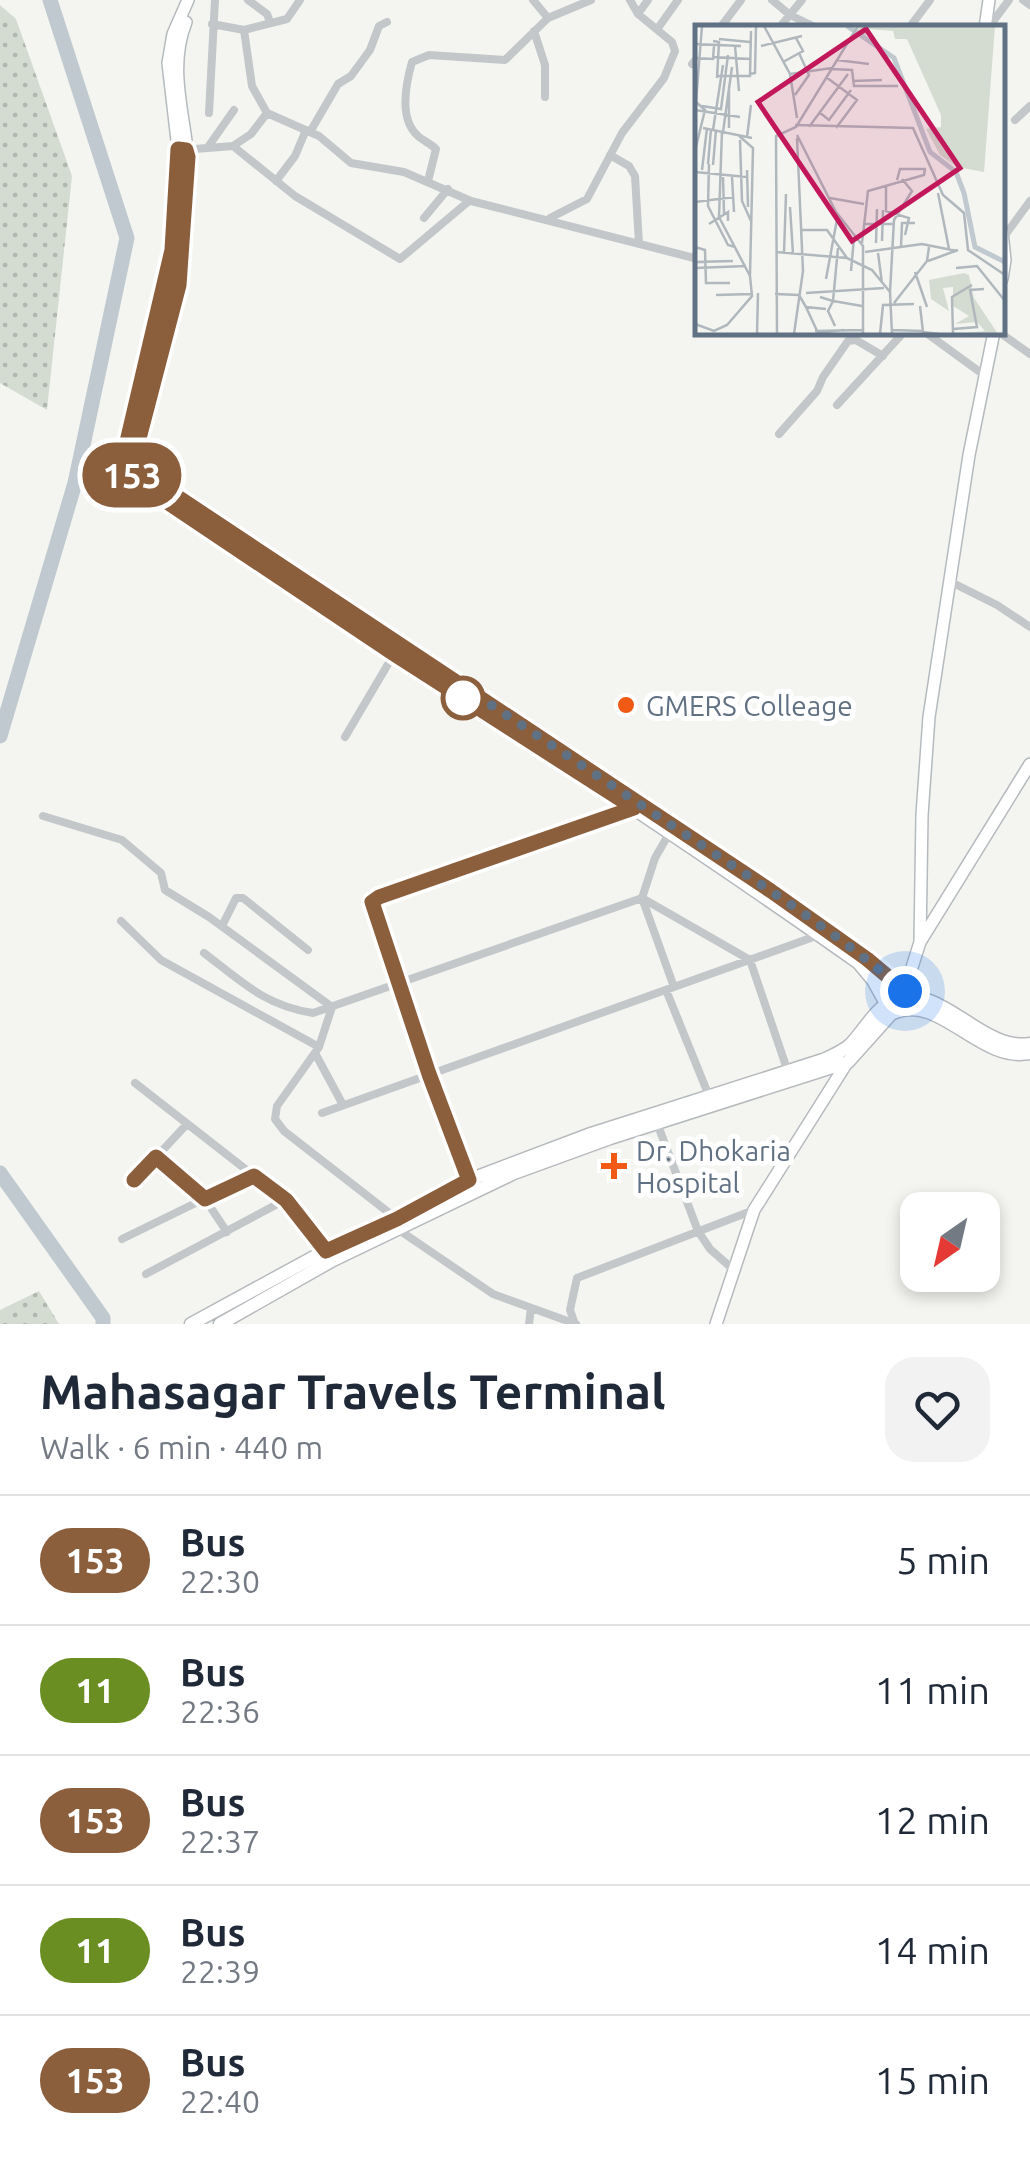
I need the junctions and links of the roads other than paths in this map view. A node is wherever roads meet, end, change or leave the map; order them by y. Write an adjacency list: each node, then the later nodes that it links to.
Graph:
1 (188, 0): 43 (main road)
2 (196, 0): 43 (main road)
3 (215, 0): 24 (street)
4 (248, 0): 22 (street)
5 (300, 0): 22 (street)
6 (533, 0): 21 (street)
7 (591, 0): 21 (street)
8 (630, 0): 19 (street)
9 (648, 0): 19 (street)
10 (678, 0): 31 (street)
11 (742, 0): 25 (street)
12 (772, 0): 20 (street)
13 (802, 0): 20 (street)
14 (930, 0): 28 (street)
15 (989, 0): 29 (main road)
16 (1008, 0): 30 (street)
17 (1023, 0): 18 (street)
18 (1030, 5)
19 (638, 14): 31 (street)
20 (790, 15): 26 (street); 27 (street)
21 (548, 18): 33 (street)
22 (270, 22): 32 (street)
23 (387, 22): 40 (street)
24 (212, 24): 32 (street); 37 (street)
25 (722, 25)
26 (782, 25)
27 (808, 25)
28 (911, 25)
29 (986, 25)
30 (988, 25)
31 (658, 28): 44 (street)
32 (244, 30): 38 (street)
33 (534, 31): 34 (street); 46 (street)
34 (545, 97)
35 (1030, 106): 39 (street)
36 (234, 110): 42 (street)
37 (209, 113)
38 (267, 113): 40 (street); 41 (street)
39 (1015, 120)
40 (308, 131): 45 (street); 46 (street)
41 (233, 146): 42 (street); 45 (street)
42 (208, 147): 43 (street)
43 (182, 150): 66 (main road); 82 (main road)
44 (610, 155): 51 (street); 53 (street)
45 (276, 181): 48 (street)
46 (428, 182): 47 (street)
47 (448, 189): 48 (street); 50 (street)
48 (469, 201): 51 (street)
49 (1030, 201): 52 (street)
50 (424, 218)
51 (548, 219): 53 (street)
52 (1005, 232)
53 (639, 244): 54 (street)
54 (695, 258)
55 (901, 335): 60 (street)
56 (929, 335): 61 (street)
57 (996, 335): 61 (main road)
58 (1002, 335): 59 (street)
59 (1030, 354)
60 (882, 356): 62 (street); 63 (street)
61 (984, 375): 64 (main road)
62 (837, 405)
63 (779, 434)
64 (949, 580): 65 (street); 76 (main road)
65 (1030, 627)
66 (394, 654): 67 (street); 69 (main road)
67 (345, 736)
68 (1030, 764): 76 (main road)
69 (634, 808): 71 (main road); 80 (street)
70 (43, 816): 74 (street)
71 (670, 832): 72 (street); 75 (main road)
72 (642, 898): 79 (street); 80 (street); 81 (street)
73 (120, 921): 86 (street)
74 (222, 926): 77 (street); 83 (street)
75 (818, 935): 79 (street); 82 (main road)
76 (920, 942): 82 (main road)
77 (308, 950)
78 (204, 953): 83 (street)
79 (750, 960): 81 (street); 89 (street)
80 (398, 985): 83 (street); 90 (street)
81 (670, 988): 90 (street); 92 (street)
82 (896, 1004): 84 (main road); 85 (main road); 87 (main road); 88 (main road)
83 (332, 1008): 86 (street)
84 (1030, 1044)
85 (848, 1047): 88 (main road); 89 (main road)
86 (317, 1050): 93 (street); 104 (street)
87 (1030, 1053)
88 (848, 1062): 95 (main road); 103 (main road)
89 (788, 1072): 92 (main road)
90 (429, 1074): 93 (street); 100 (street)
91 (135, 1083): 96 (street)
92 (709, 1096): 95 (main road)
93 (343, 1105): 94 (street)
94 (322, 1113)
95 (656, 1118): 100 (main road); 106 (street)
96 (187, 1124): 97 (street); 98 (street)
97 (156, 1157): 99 (street); 101 (street)
98 (254, 1176): 101 (street); 102 (street)
99 (134, 1180)
100 (471, 1185): 104 (main road)
101 (205, 1199): 105 (street); 107 (street)
102 (286, 1200): 105 (street); 108 (street)
103 (754, 1210): 106 (street); 109 (main road)
104 (399, 1224): 108 (main road); 111 (street)
105 (227, 1232): 110 (street)
106 (698, 1232): 109 (street); 115 (street)
107 (122, 1239)
108 (329, 1256): 112 (main road); 113 (main road)
109 (735, 1271): 116 (main road)
110 (146, 1274)
111 (531, 1308): 114 (street); 115 (street)
112 (192, 1324)
113 (220, 1324)
114 (528, 1324)
115 (575, 1324)
116 (716, 1324)

